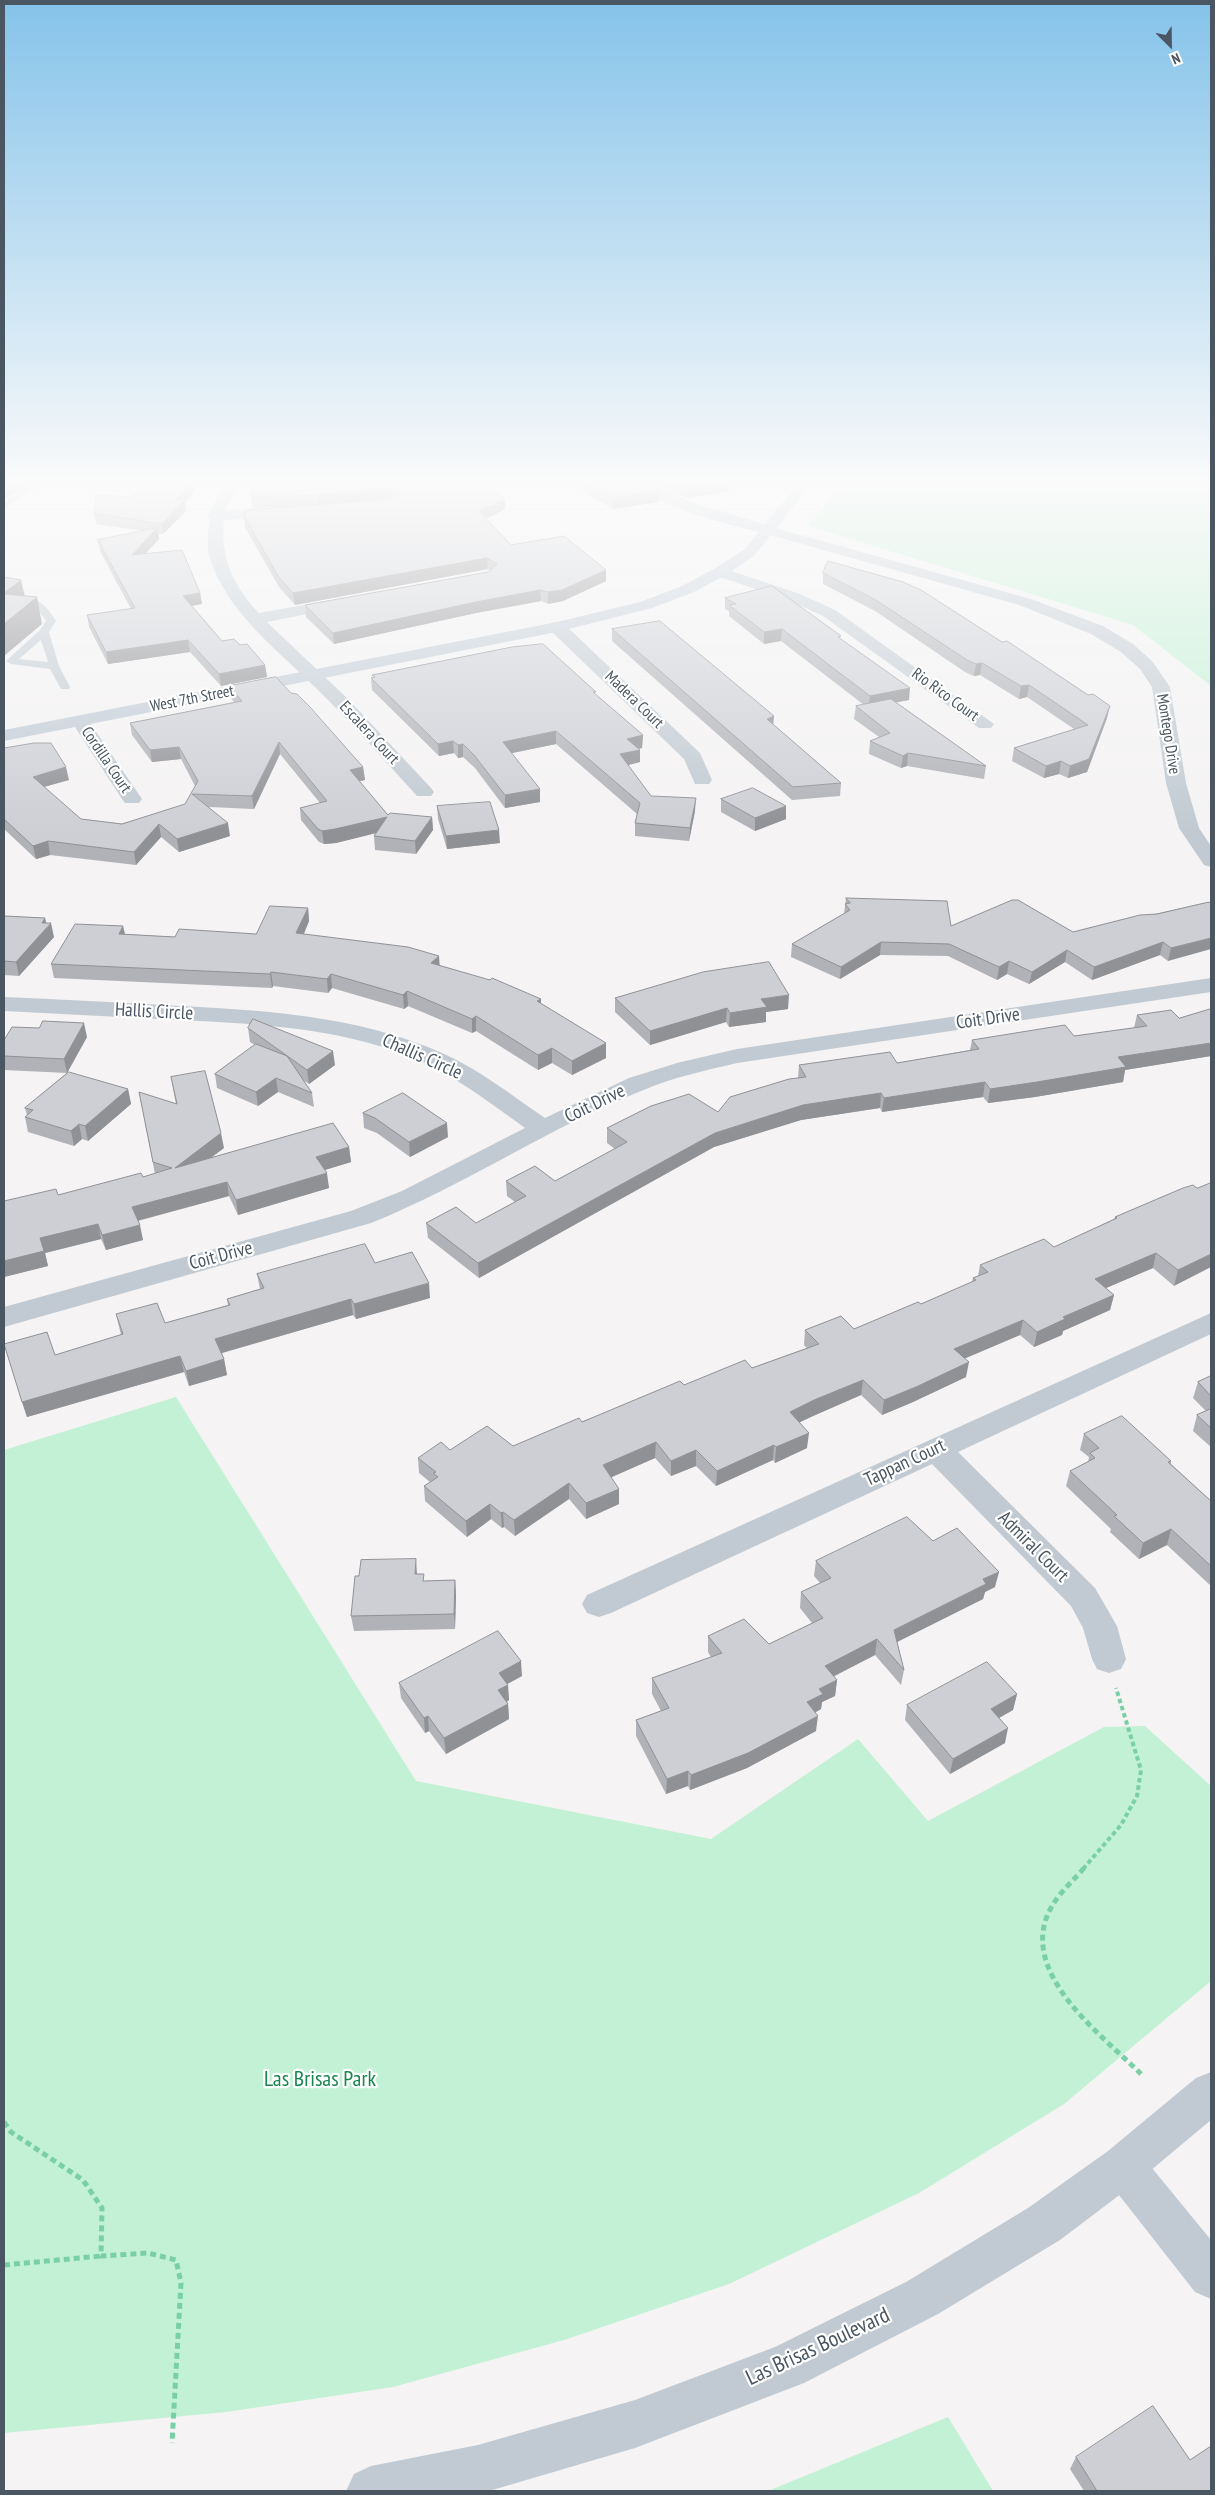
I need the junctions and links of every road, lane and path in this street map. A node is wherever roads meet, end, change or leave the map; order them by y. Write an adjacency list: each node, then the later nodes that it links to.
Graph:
1 (10, 598): 9 (lane)
2 (238, 598): 7 (street, Escalera Court)
3 (663, 598): 8 (main road, West 7th Street)
4 (797, 598): 14 (street, Rio Rico Court)
5 (1012, 598): 19 (street, Montego Drive)
6 (362, 599): 7 (street)
7 (255, 619): 11 (street, Escalera Court)
8 (557, 627): 11 (main road, West 7th Street); 16 (street, Madera Court)
9 (44, 632): 10 (lane); 10 (lane)
10 (54, 666): 12 (lane)
11 (314, 675): 13 (main road, West 7th Street); 17 (street, Escalera Court)
12 (65, 687)
13 (80, 721): 15 (main road, West 7th Street); 18 (street, Cordilla Court)
14 (985, 724)
15 (4, 736)
16 (702, 780)
17 (424, 792)
18 (132, 799)
19 (1211, 861)
20 (1211, 985): 23 (street, Coit Drive)
21 (13, 1004): 22 (street, Hallis Circle)
22 (286, 1019): 23 (street, Challis Circle)
23 (544, 1129): 24 (street, Coit Drive)
24 (4, 1317)
25 (1211, 1323): 26 (street, Tappan Court)
26 (936, 1449): 27 (street, Tappan Court); 28 (street, Admiral Court)
27 (599, 1604)
28 (1109, 1659): 29 (path)
29 (1141, 2074)
30 (1211, 2093): 32 (street, Las Brisas Boulevard)
31 (4, 2122): 33 (path)
32 (1123, 2166): 35 (street); 37 (street, Las Brisas Boulevard)
33 (101, 2256): 34 (path); 36 (path)
34 (4, 2265)
35 (1211, 2276)
36 (172, 2443)
37 (371, 2491)

